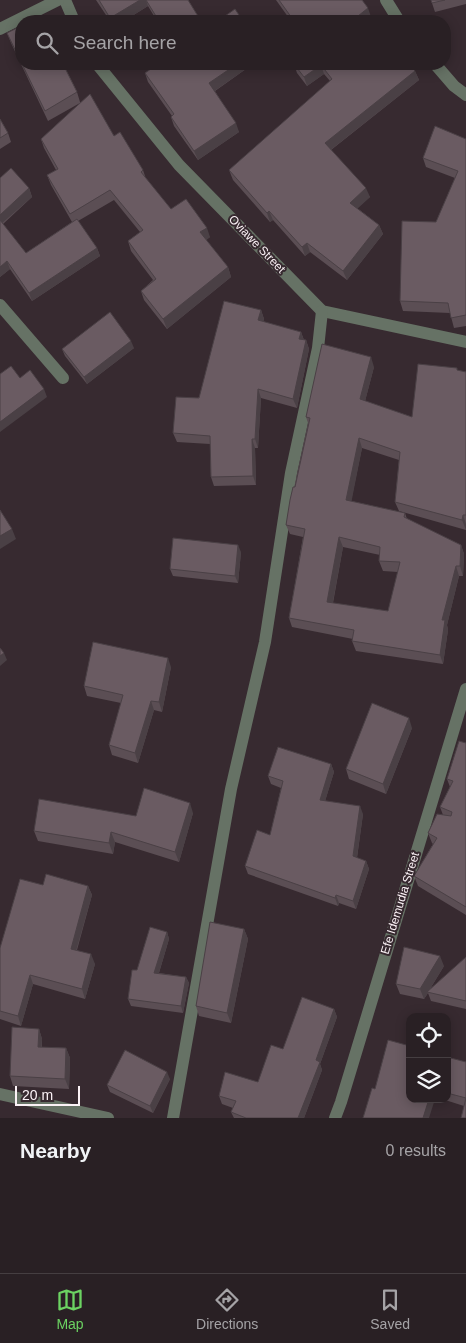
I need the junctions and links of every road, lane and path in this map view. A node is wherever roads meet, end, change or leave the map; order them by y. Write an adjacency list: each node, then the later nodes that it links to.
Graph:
1 (58, 0): 4 (street)
2 (65, 0): 5 (street)
3 (386, 0): 6 (street)
4 (28, 15)
5 (71, 15)
6 (395, 15)
7 (15, 22): 8 (street)
8 (0, 29)
9 (102, 70): 13 (street, Oviawe Street)
10 (440, 70): 11 (street)
11 (466, 95)
12 (0, 305): 15 (street)
13 (322, 311): 14 (street); 19 (street)
14 (466, 342)
15 (63, 378)
16 (466, 689): 20 (street, Efe Idemudia Street)
17 (0, 1094): 18 (street)
18 (108, 1118)
19 (173, 1118)
20 (334, 1118)

